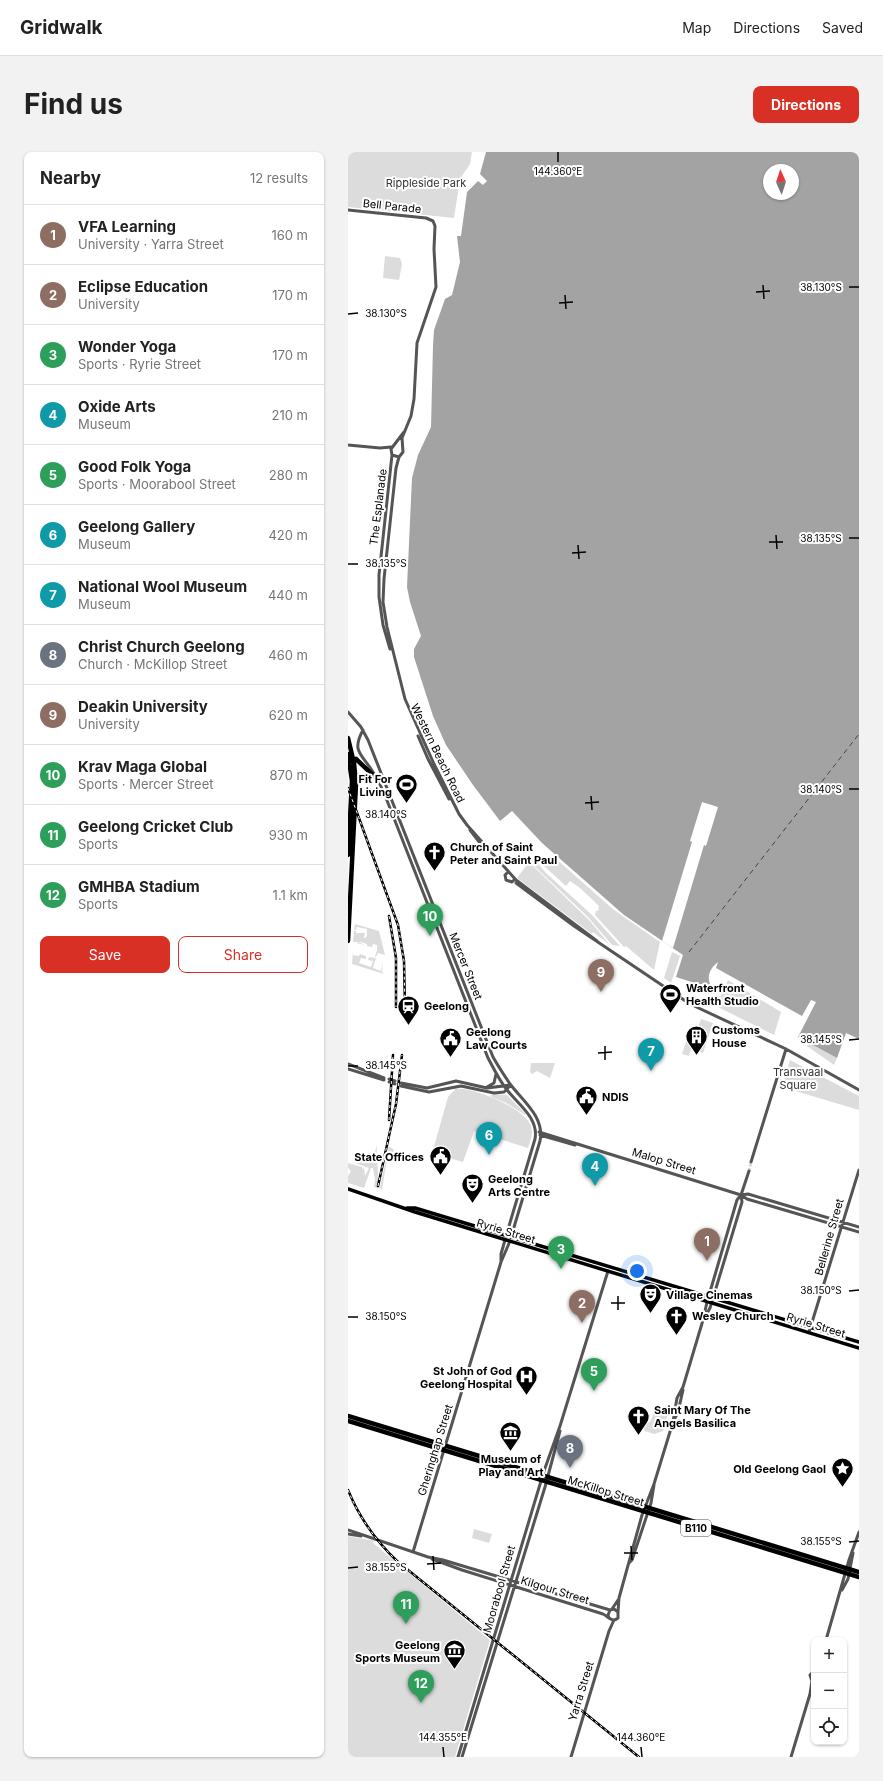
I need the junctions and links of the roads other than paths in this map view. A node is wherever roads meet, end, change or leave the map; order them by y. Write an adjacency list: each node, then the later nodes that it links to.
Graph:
1 (348, 210): 2 (street, Bell Parade)
2 (405, 430): 4 (street); 5 (street)
3 (348, 445): 6 (street)
4 (393, 446): 5 (street); 6 (street); 7 (street, The Esplanade)
5 (402, 446): 8 (street, The Esplanade)
6 (380, 448): 7 (street)
7 (392, 455): 8 (street); 9 (street, The Esplanade)
8 (399, 457): 9 (street, The Esplanade)
9 (386, 629): 29 (street, Western Beach Road)
10 (348, 712): 11 (street, Mercer Street)
11 (363, 730): 15 (street, Mercer Street); 18 (street, Mercer Street)
12 (348, 738): 16 (highway)
13 (348, 754): 16 (highway)
14 (356, 759): 15 (highway)
15 (375, 777): 19 (street, Mercer Street)
16 (351, 851): 17 (highway); 21 (highway)
17 (348, 856)
18 (413, 856): 19 (street); 20 (street, Mercer Street)
19 (410, 857): 20 (street, Mercer Street)
20 (438, 924): 22 (street, Mercer Street); 23 (street, Mercer Street)
21 (348, 941)
22 (469, 996): 23 (street); 24 (street, Mercer Street)
23 (464, 999): 24 (street); 25 (street, Mercer Street)
24 (471, 1001): 26 (street, Mercer Street)
25 (476, 1028): 26 (street); 28 (street, Mercer Street)
26 (482, 1029): 27 (street, Mercer Street)
27 (487, 1041): 28 (street); 34 (street, Mercer Street)
28 (482, 1043): 32 (street, Mercer Street)
29 (786, 1049): 41 (street, Western Beach Road); 49 (street)
30 (348, 1064): 31 (street)
31 (348, 1069)
32 (496, 1073): 36 (street, Mercer Street); 38 (street)
33 (442, 1084): 37 (street); 38 (street); 39 (street); 42 (street)
34 (511, 1085): 36 (street); 40 (street); 43 (street, Mercer Street)
35 (401, 1086): 37 (street)
36 (504, 1086): 38 (street); 40 (street, Mercer Street)
37 (414, 1088): 42 (street)
38 (483, 1088)
39 (444, 1089): 40 (street); 42 (street)
40 (507, 1090): 44 (street, Mercer Street)
41 (859, 1090)
42 (440, 1091)
43 (536, 1116): 44 (street); 46 (street)
44 (531, 1119): 45 (street)
45 (536, 1131): 46 (street); 47 (street, Gheringhap Street)
46 (541, 1134): 48 (street, Gheringhap Street); 53 (street, Malop Street)
47 (529, 1160): 48 (street); 60 (street, Gheringhap Street)
48 (534, 1161): 61 (street, Gheringhap Street)
49 (751, 1162)
50 (859, 1170): 56 (street, Bellerine Street)
51 (749, 1171): 53 (street)
52 (348, 1191): 60 (main road, Ryrie Street)
53 (741, 1195): 54 (street, Malop Street); 55 (street, Malop Street); 64 (street)
54 (769, 1200): 55 (street); 56 (street, Malop Street)
55 (768, 1205): 57 (street, Malop Street)
56 (843, 1222): 57 (street, Bellerine Street); 58 (street, Malop Street)
57 (841, 1227): 59 (street, Malop Street); 65 (street, Bellerine Street)
58 (859, 1227)
59 (859, 1232)
60 (506, 1238): 61 (main road, Ryrie Street); 62 (street, Gheringhap Street)
61 (510, 1239): 62 (street, Gheringhap Street); 63 (main road, Ryrie Street)
62 (501, 1262): 70 (street, Gheringhap Street)
63 (609, 1269): 64 (main road, Ryrie Street); 71 (street, Moorabool Street)
64 (710, 1300): 65 (main road, Ryrie Street); 66 (main road, Ryrie Street); 72 (street)
65 (811, 1328): 66 (street, Bellerine Street); 67 (main road, Ryrie Street)
66 (809, 1332): 68 (main road, Ryrie Street)
67 (859, 1342)
68 (859, 1348)
69 (348, 1419): 70 (highway, McKillop Street / B110); 70 (highway, McKillop Street / B110)
70 (445, 1448): 71 (highway, McKillop Street / B110); 77 (street, Gheringhap Street)
71 (544, 1479): 72 (highway, McKillop Street / B110); 86 (street, Moorabool Street); 87 (street, Moorabool Street)
72 (646, 1510): 81 (highway, McKillop Street / B110); 90 (street)
73 (348, 1530): 76 (street, Kilgour Street)
74 (859, 1532): 81 (street)
75 (348, 1534): 76 (street, Kilgour Street)
76 (369, 1537): 77 (street, Kilgour Street)
77 (413, 1552): 78 (street, Kilgour Street)
78 (428, 1557): 79 (street, Kilgour Street); 80 (street, Kilgour Street)
79 (463, 1566): 80 (street); 83 (street, Kilgour Street)
80 (462, 1570): 85 (street, Kilgour Street)
81 (848, 1571): 82 (highway, McKillop Street / B110); 84 (highway, McKillop Street / B110); 96 (street)
82 (859, 1572)
83 (489, 1574): 85 (street); 86 (street, Kilgour Street)
84 (859, 1577)
85 (487, 1578): 88 (street, Kilgour Street)
86 (511, 1580): 87 (street, Kilgour Street); 88 (street, Moorabool Street)
87 (516, 1582): 89 (street, Moorabool Street); 91 (street, Kilgour Street)
88 (510, 1585): 89 (street, Kilgour Street); 97 (street, Moorabool Street)
89 (515, 1587): 93 (street, Kilgour Street); 98 (street, Moorabool Street)
90 (619, 1598): 91 (street); 92 (street)
91 (611, 1610): 92 (street); 93 (street)
92 (618, 1612): 94 (street)
93 (609, 1618): 94 (street); 95 (street, Yarra Street)
94 (614, 1620): 95 (street, Yarra Street)
95 (609, 1631): 103 (street, Yarra Street)
96 (827, 1637)
97 (480, 1686): 98 (street); 100 (street, Moorabool Street)
98 (484, 1687): 100 (street, Moorabool Street)
99 (811, 1691): 104 (street)
100 (465, 1740): 101 (street, Moorabool Street); 102 (street, Moorabool Street)
101 (458, 1757)
102 (462, 1757)
103 (571, 1757)
104 (791, 1757)

